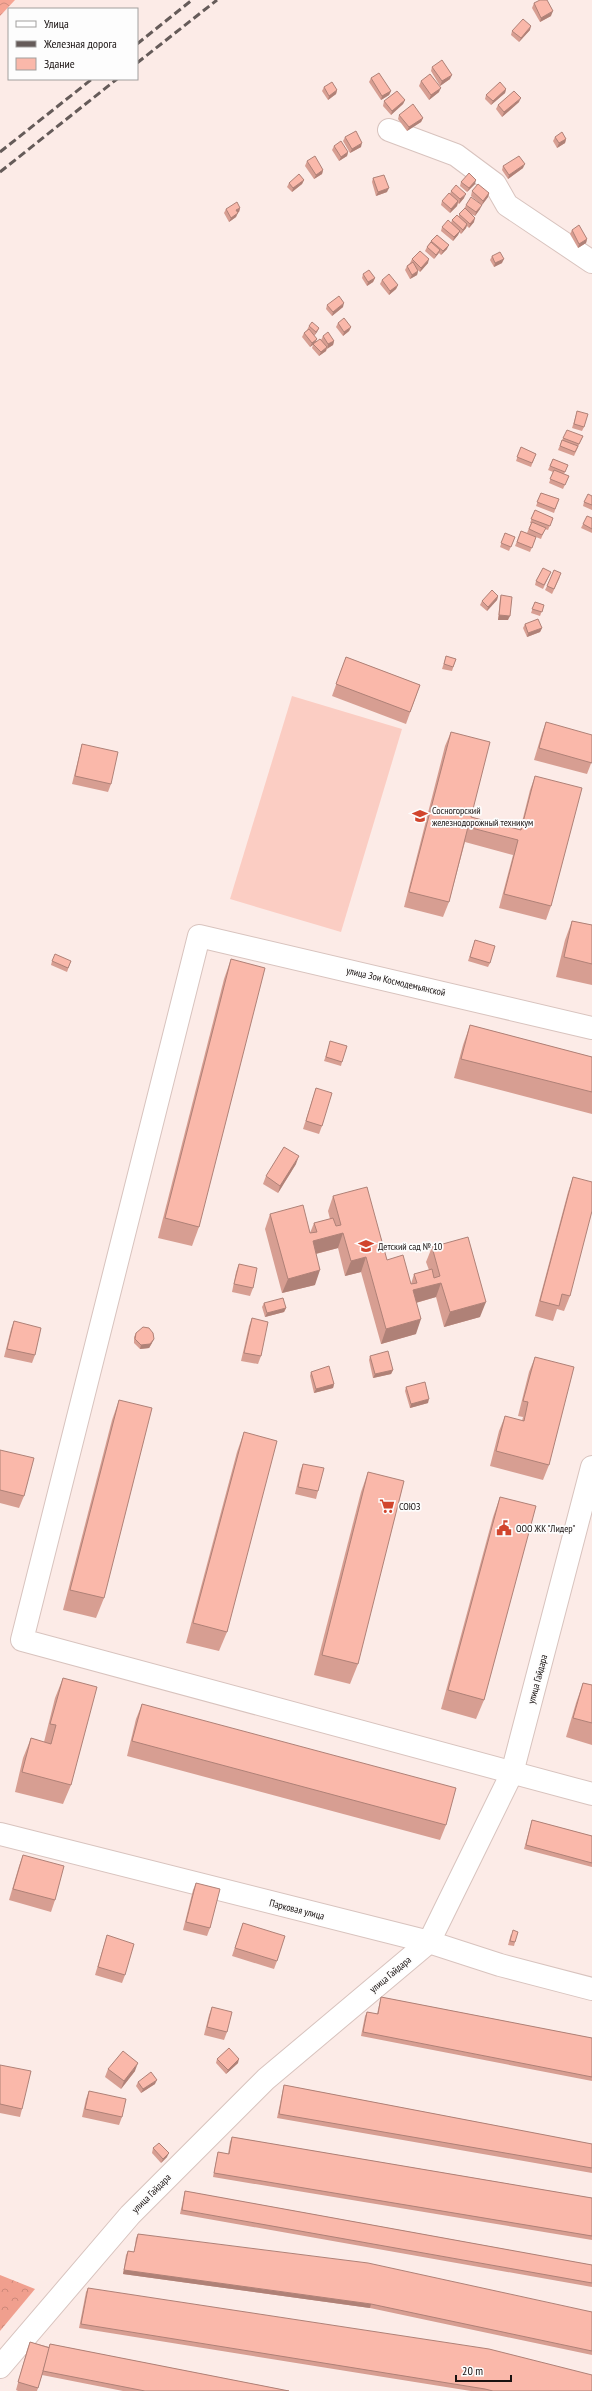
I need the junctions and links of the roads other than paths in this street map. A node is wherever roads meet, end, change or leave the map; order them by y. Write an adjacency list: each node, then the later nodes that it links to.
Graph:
1 (389, 130): 2 (street)
2 (592, 262)
3 (592, 1028): 5 (street, улица Зои Космодемьянской)
4 (592, 1467): 5 (street, улица Гайдара)
5 (512, 1773): 6 (street); 8 (street, улица Гайдара)
6 (592, 1794)
7 (0, 1834): 8 (street, Парковая улица)
8 (429, 1942): 9 (street, Парковая улица); 10 (street, улица Гайдара)
9 (592, 1989)
10 (0, 2367)

